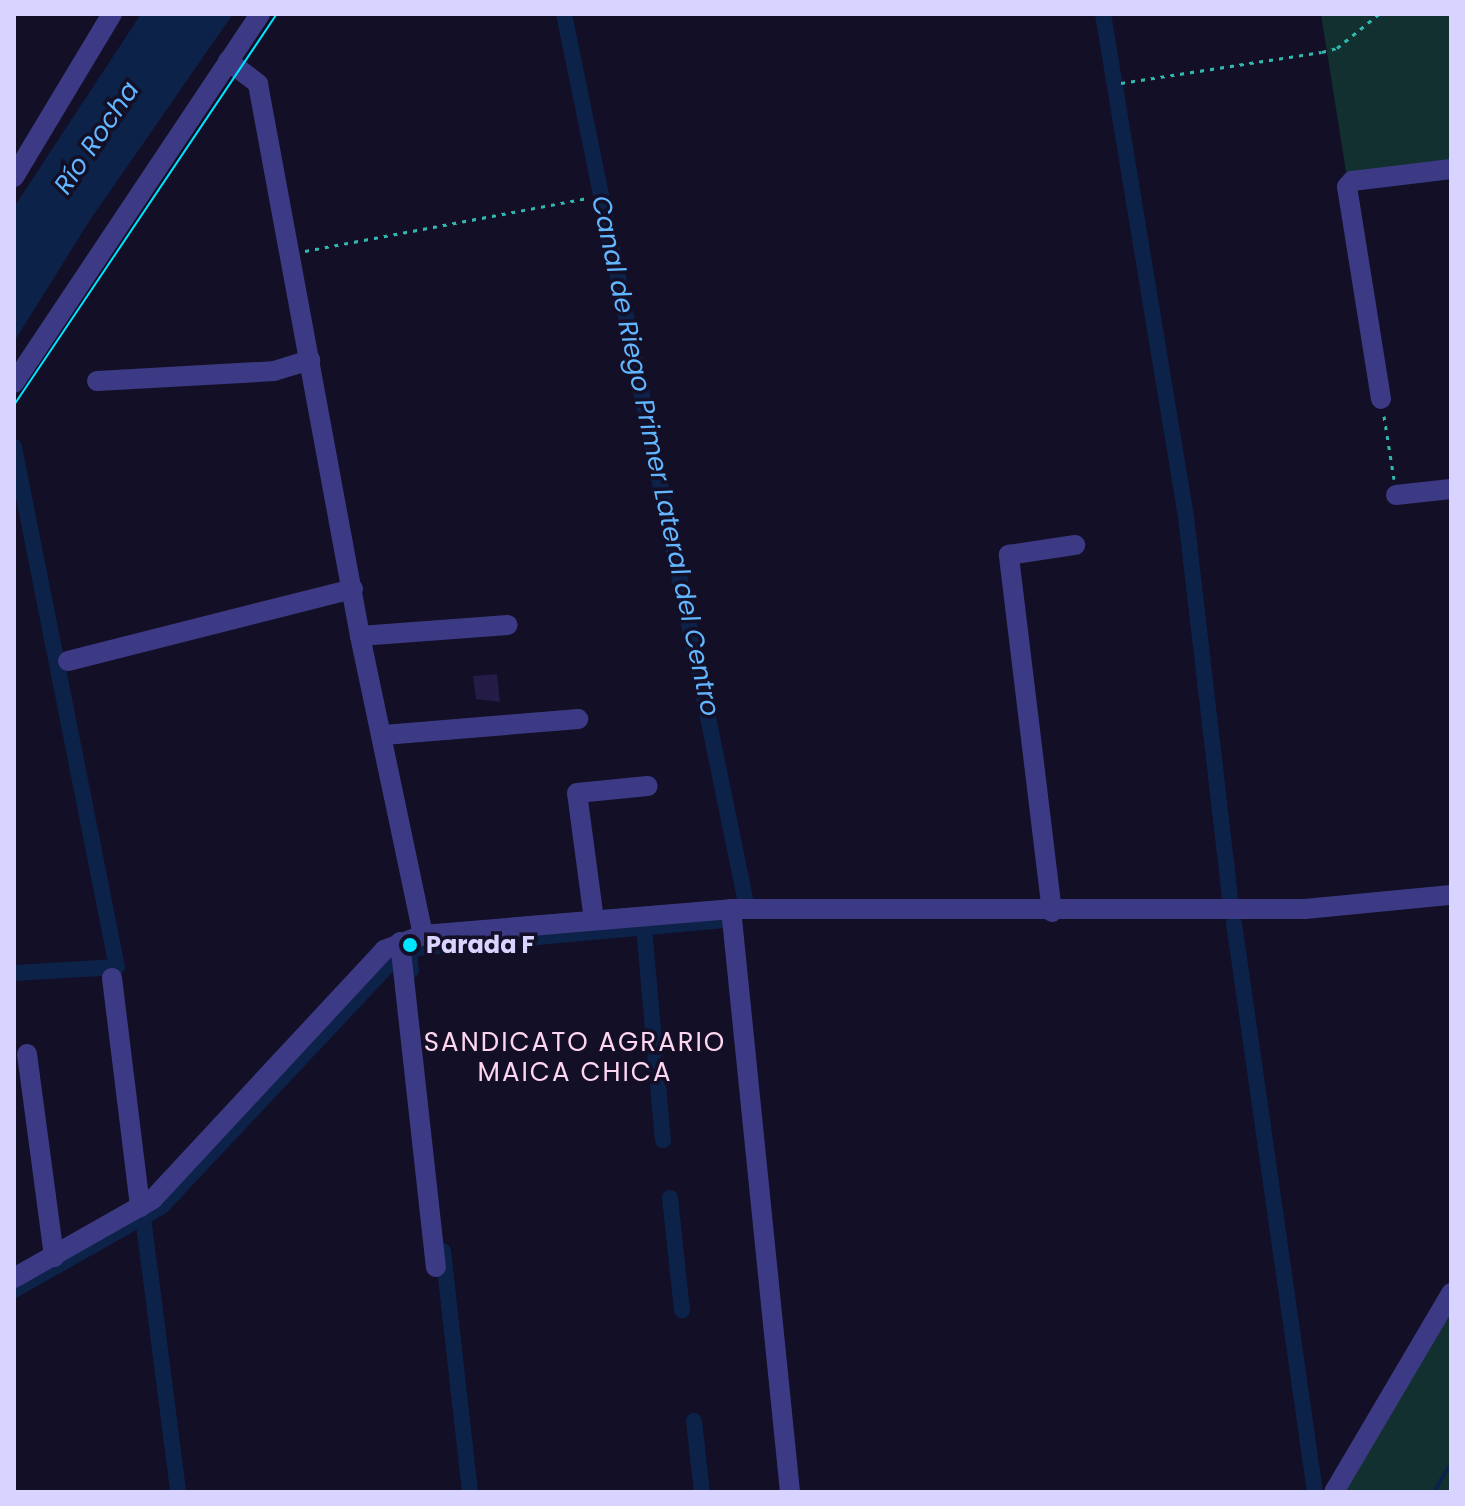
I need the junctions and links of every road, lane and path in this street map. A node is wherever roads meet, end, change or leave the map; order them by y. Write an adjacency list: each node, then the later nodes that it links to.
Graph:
1 (112, 14): 7 (street)
2 (260, 14): 4 (street)
3 (1379, 14): 5 (path)
4 (228, 61): 9 (street); 12 (street)
5 (1121, 83)
6 (1451, 169): 13 (street)
7 (14, 177)
8 (589, 198): 9 (path)
9 (290, 254): 10 (street)
10 (310, 360): 11 (street); 17 (street)
11 (97, 381)
12 (14, 383)
13 (1381, 399): 15 (path)
14 (1451, 489): 15 (street)
15 (1396, 495)
16 (1075, 545): 26 (street)
17 (353, 589): 19 (street); 20 (street)
18 (508, 625): 19 (street)
19 (360, 636): 22 (street)
20 (68, 661)
21 (578, 719): 22 (street)
22 (384, 735): 28 (street)
23 (648, 786): 27 (street)
24 (1451, 895): 26 (street)
25 (731, 909): 26 (street); 27 (street); 37 (street)
26 (1052, 912)
27 (594, 920): 28 (street)
28 (423, 935): 29 (street)
29 (400, 942): 32 (street); 34 (street)
30 (112, 978): 32 (street)
31 (27, 1054): 33 (street)
32 (140, 1207): 33 (street)
33 (54, 1257): 35 (street)
34 (436, 1267)
35 (14, 1278)
36 (1451, 1293): 38 (street)
37 (790, 1492)
38 (1334, 1492)

